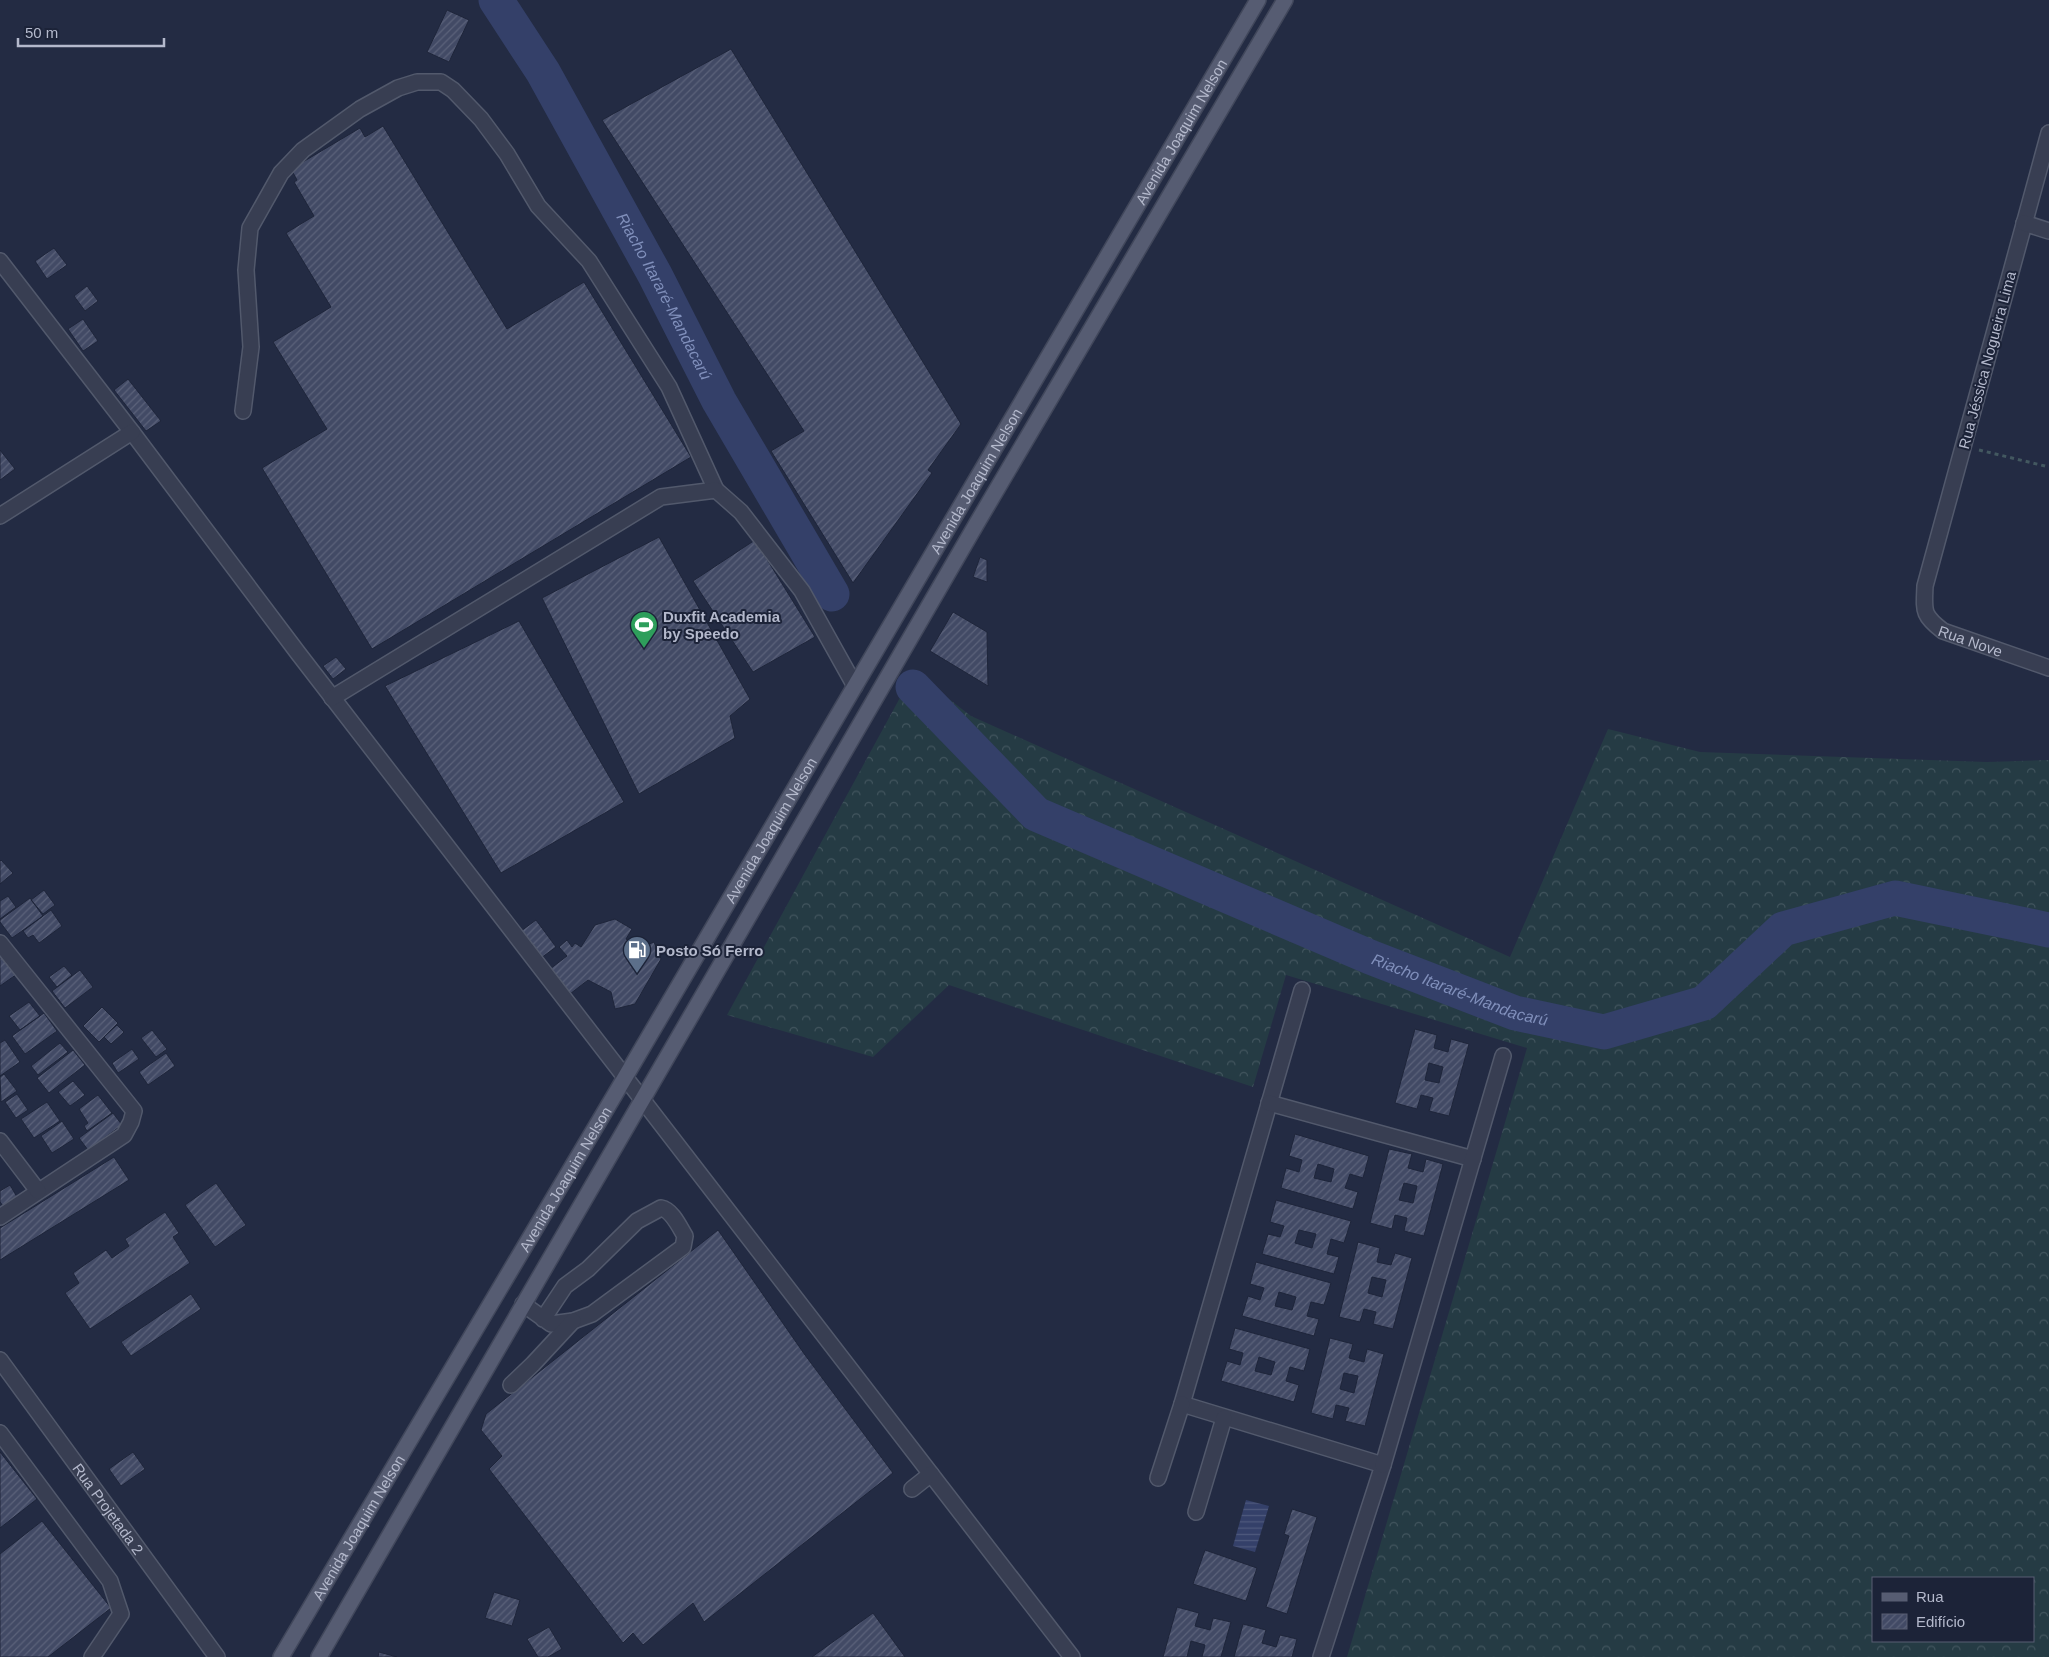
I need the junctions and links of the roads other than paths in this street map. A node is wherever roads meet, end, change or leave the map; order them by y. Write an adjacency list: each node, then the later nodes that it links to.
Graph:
1 (1258, 0): 10 (main road, Avenida Joaquim Nelson)
2 (1285, 0): 12 (main road, Avenida Joaquim Nelson)
3 (2049, 133): 4 (street, Rua Jéssica Nogueira Lima)
4 (2024, 223): 5 (street); 15 (street, Rua Jéssica Nogueira Lima)
5 (2049, 230)
6 (0, 261): 8 (street)
7 (243, 411): 9 (street)
8 (132, 432): 11 (street); 18 (street)
9 (716, 490): 17 (street); 18 (street)
10 (957, 513): 12 (main road); 13 (main road, Avenida Joaquim Nelson)
11 (0, 516)
12 (977, 524): 14 (main road, Avenida Joaquim Nelson)
13 (926, 565): 14 (main road); 17 (main road, Avenida Joaquim Nelson)
14 (946, 578): 23 (main road, Avenida Joaquim Nelson)
15 (1925, 586): 16 (street, Rua Nove)
16 (2049, 668)
17 (855, 686): 22 (main road, Avenida Joaquim Nelson)
18 (332, 698): 22 (street)
19 (0, 943): 27 (street)
20 (1302, 990): 24 (street)
21 (1503, 1056): 26 (street)
22 (626, 1076): 23 (street); 44 (main road, Avenida Joaquim Nelson)
23 (642, 1099): 29 (main road, Avenida Joaquim Nelson); 38 (street)
24 (1269, 1103): 26 (street); 34 (street)
25 (0, 1141): 27 (street)
26 (1474, 1159): 37 (street)
27 (38, 1191): 28 (street)
28 (0, 1217)
29 (523, 1304): 30 (street); 45 (main road, Avenida Joaquim Nelson)
30 (543, 1319): 31 (street); 31 (street)
31 (573, 1321): 33 (street)
32 (0, 1360): 43 (street, Rua Projetada 2)
33 (511, 1385)
34 (1182, 1404): 35 (street); 39 (street)
35 (1224, 1418): 37 (street); 41 (street)
36 (0, 1433): 42 (street)
37 (1383, 1465): 47 (street)
38 (931, 1474): 40 (street); 46 (street)
39 (1158, 1478)
40 (912, 1489)
41 (1196, 1512)
42 (92, 1657)
43 (216, 1657)
44 (281, 1657)
45 (319, 1657)
46 (1072, 1657)
47 (1322, 1657)

